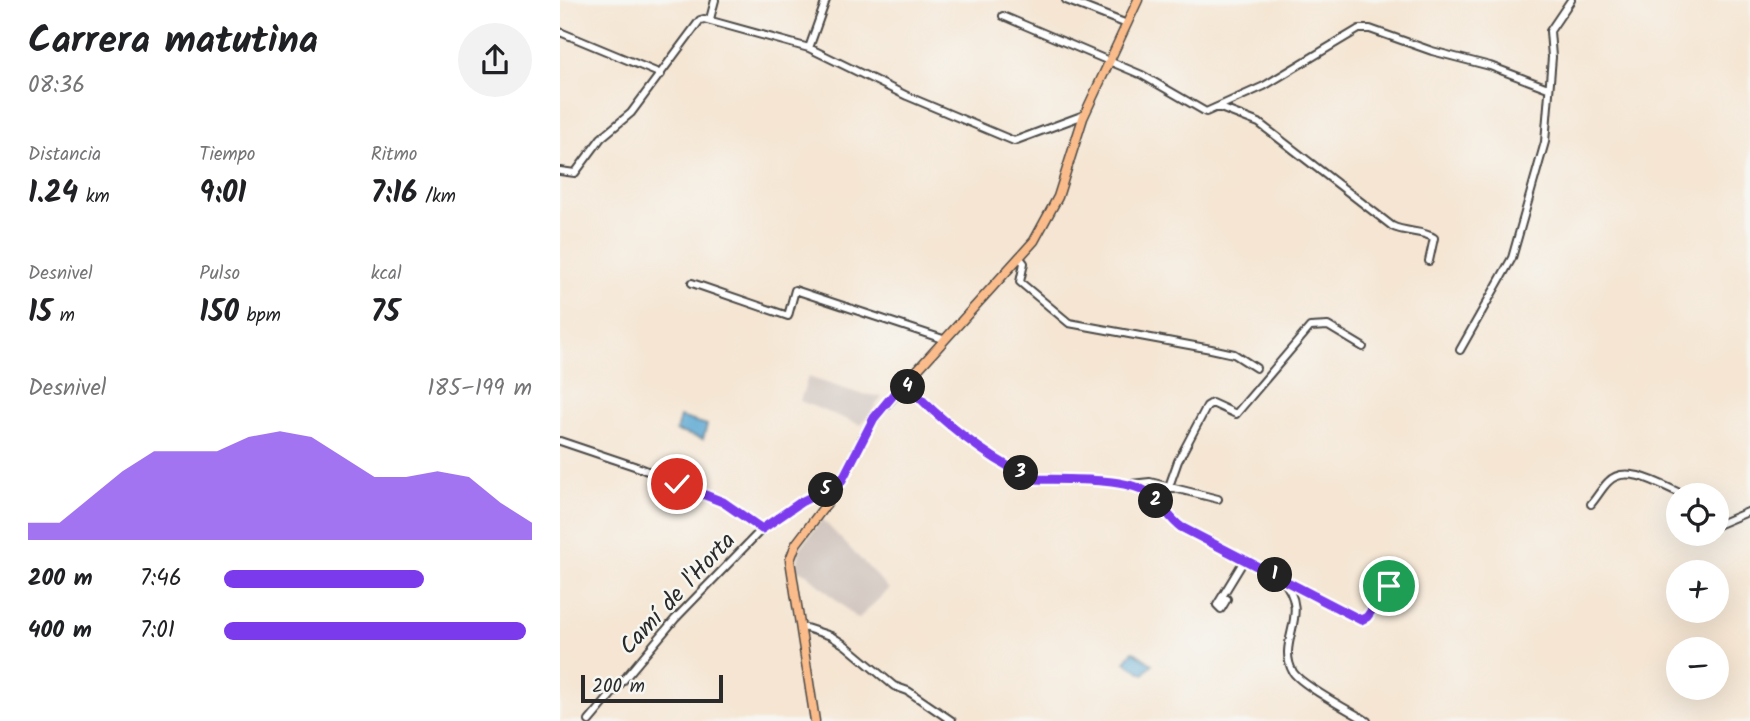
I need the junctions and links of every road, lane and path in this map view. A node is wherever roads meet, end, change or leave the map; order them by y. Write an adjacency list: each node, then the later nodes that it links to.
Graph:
1 (715, 0): 7 (street)
2 (826, 0): 10 (street)
3 (1066, 0): 8 (street)
4 (1138, 0): 8 (main road)
5 (1571, 0): 13 (street)
6 (1003, 16): 11 (street)
7 (710, 19): 10 (street); 12 (street)
8 (1128, 24): 11 (main road)
9 (560, 32): 12 (street)
10 (808, 48): 15 (street)
11 (1110, 62): 14 (street); 15 (main road)
12 (661, 74): 16 (street)
13 (1548, 88): 14 (street); 22 (street)
14 (1218, 107): 18 (street)
15 (1084, 116): 17 (main road)
16 (560, 171)
17 (1020, 258): 20 (main road); 23 (street)
18 (1429, 261)
19 (692, 283): 20 (street)
20 (943, 338): 24 (main road)
21 (1363, 347): 29 (street)
22 (1461, 350)
23 (1256, 369)
24 (904, 382): 26 (main road); 27 (street)
25 (560, 441): 35 (street)
26 (841, 482): 35 (street, Camí de l'Horta); 40 (main road)
27 (1126, 485): 29 (street); 32 (street)
28 (1666, 487): 31 (street)
29 (1171, 488): 30 (street); 32 (street)
30 (1218, 499)
31 (1591, 504)
32 (1161, 509): 36 (street)
33 (1750, 511): 34 (street)
34 (1729, 519)
35 (762, 529): 41 (street, Camí de l'Horta)
36 (1245, 559): 37 (street); 39 (street)
37 (1285, 582): 38 (street); 44 (street)
38 (1389, 586)
39 (1222, 597)
40 (800, 626): 42 (main road); 43 (street)
41 (589, 721)
42 (815, 721)
43 (952, 721)
44 (1367, 721)

